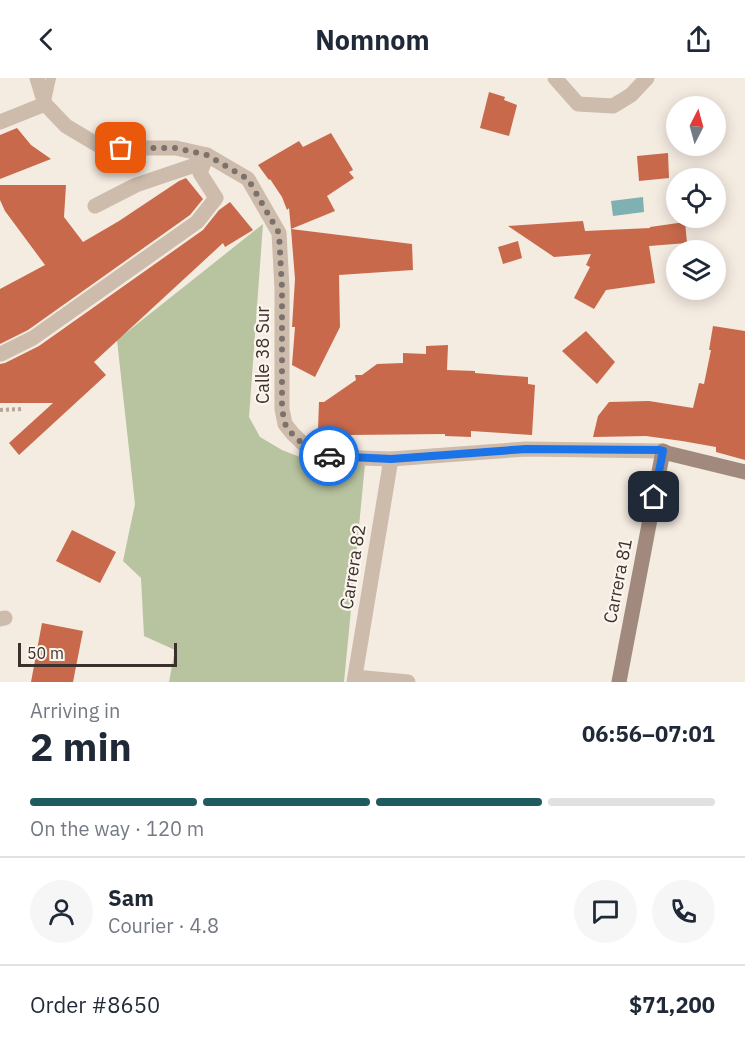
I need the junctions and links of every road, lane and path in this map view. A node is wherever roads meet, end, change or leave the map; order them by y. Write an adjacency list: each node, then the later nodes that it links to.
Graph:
1 (37, 78): 5 (street, Calle 38 Sur)
2 (51, 78): 5 (lane)
3 (555, 78): 4 (street)
4 (647, 78)
5 (45, 104): 6 (street); 7 (street, Calle 38 Sur)
6 (0, 122)
7 (205, 159): 8 (street); 9 (street); 13 (street, Calle 38 Sur)
8 (95, 206)
9 (1, 354)
10 (21, 409): 11 (path)
11 (0, 410)
12 (663, 451): 13 (street, Calle 38 Sur); 14 (main road, Calle 38 Sur); 17 (main road, Carrera 81)
13 (391, 459): 15 (street, Carrera 82)
14 (745, 472)
15 (355, 679): 16 (street)
16 (408, 682)
17 (619, 682)

